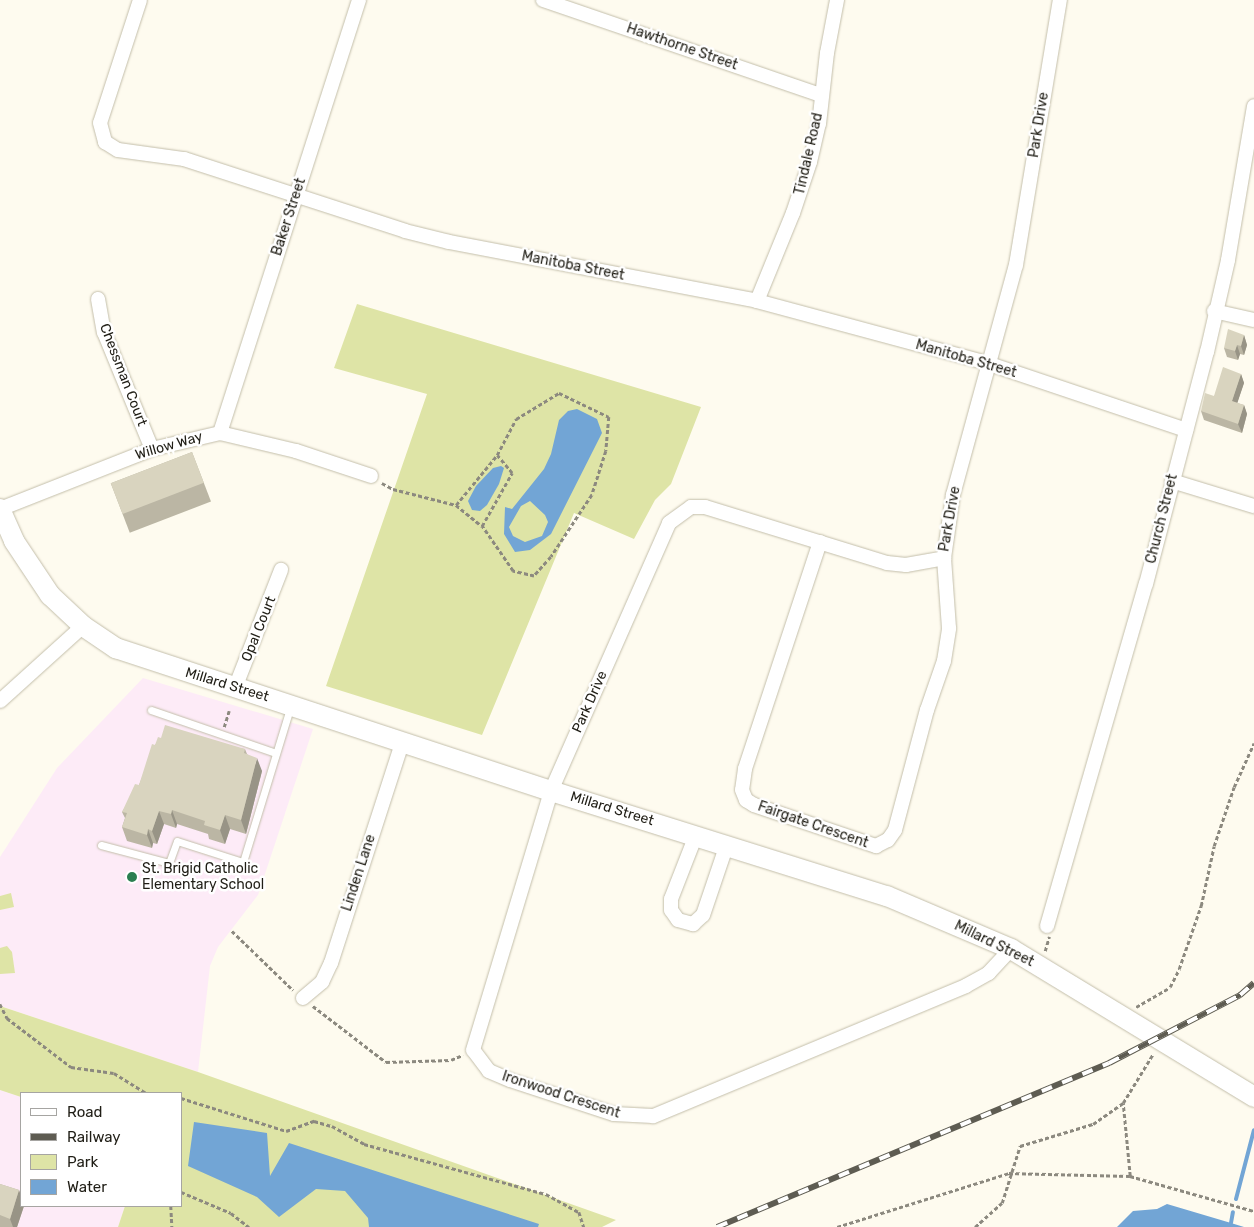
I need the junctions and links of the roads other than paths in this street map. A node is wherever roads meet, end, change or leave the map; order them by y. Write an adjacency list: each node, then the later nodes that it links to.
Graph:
1 (140, 0): 9 (street, Manitoba Street)
2 (359, 0): 9 (street, Baker Street)
3 (543, 0): 6 (street, Hawthorne Street)
4 (837, 0): 6 (street, Tindale Road)
5 (1060, 0): 14 (street, Park Drive)
6 (821, 95): 11 (street, Tindale Road)
7 (1254, 106): 8 (street, Church Street)
8 (1250, 163): 12 (street, Church Street)
9 (296, 196): 11 (street, Manitoba Street); 16 (street, Baker Street)
10 (98, 299): 17 (street, Chessman Court)
11 (757, 302): 14 (street, Manitoba Street)
12 (1214, 311): 13 (street); 15 (street, Church Street)
13 (1254, 320)
14 (990, 364): 15 (street, Manitoba Street); 23 (street, Park Drive)
15 (1186, 430): 19 (street, Church Street)
16 (220, 433): 17 (street, Willow Way); 18 (street, Willow Way)
17 (152, 449): 21 (street, Willow Way)
18 (371, 476)
19 (1172, 481): 20 (street); 36 (street, Church Street)
20 (1254, 506)
21 (0, 509): 25 (street, Millard Street)
22 (820, 542): 23 (street, Park Drive); 23 (street, Fairgate Crescent); 32 (street, Park Drive)
23 (944, 558)
24 (282, 570): 26 (street, Opal Court)
25 (83, 626): 26 (street, Millard Street); 27 (street)
26 (235, 688): 28 (street, Millard Street)
27 (0, 701)
28 (290, 705): 30 (street, Millard Street); 31 (lane)
29 (151, 710): 31 (lane)
30 (403, 740): 32 (street, Millard Street); 38 (street, Linden Lane)
31 (276, 753): 35 (lane)
32 (551, 790): 33 (street, Millard Street); 37 (street, Ironwood Crescent)
33 (696, 835): 34 (street, Millard Street); 34 (street)
34 (726, 844): 37 (street, Millard Street)
35 (102, 845)
36 (1047, 926)
37 (1011, 950): 39 (street, Millard Street)
38 (303, 998)
39 (1254, 1096)

